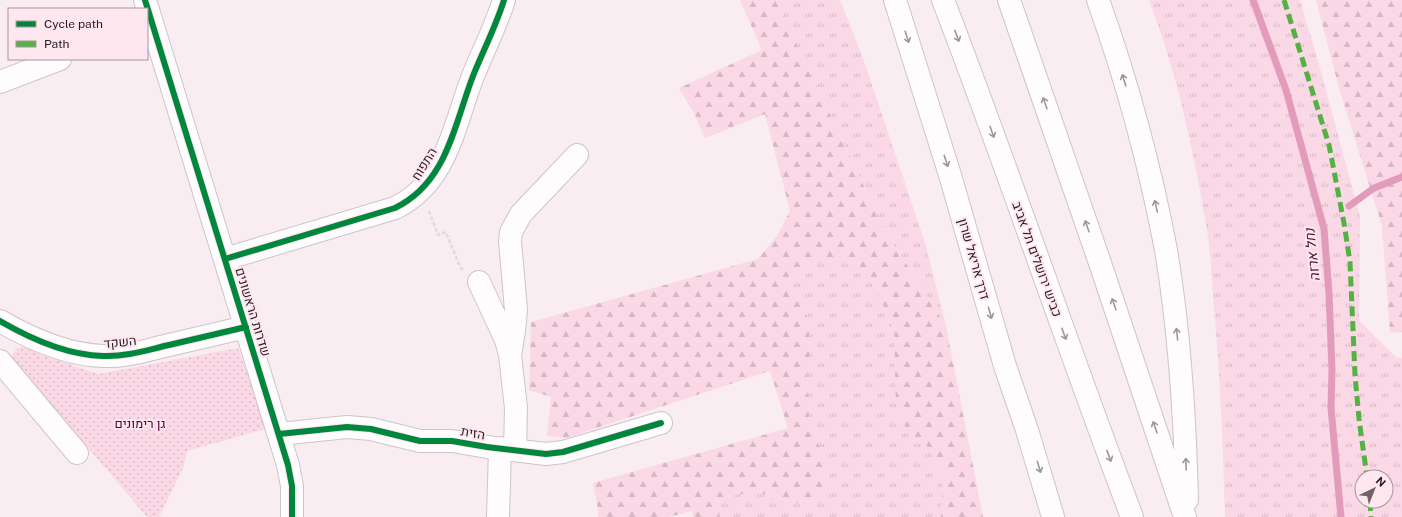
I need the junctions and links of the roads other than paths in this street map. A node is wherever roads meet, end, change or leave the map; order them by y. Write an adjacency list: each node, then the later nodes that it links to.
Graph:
1 (504, 0): 10 (main road, התפוח)
2 (895, 0): 22 (main road, דרך אריאל שרון, one-way to 22)
3 (943, 0): 23 (main road, כביש ירושלים תל אביב, one-way to 23)
4 (1009, 0): 24 (main road, one-way to 4)
5 (1098, 0): 24 (main road, one-way to 5)
6 (150, 24): 10 (main road, שדרות הראשונים)
7 (57, 60): 8 (main road)
8 (0, 82)
9 (577, 155): 14 (main road)
10 (225, 259): 13 (main road, שדרות הראשונים)
11 (479, 282): 14 (main road)
12 (0, 321): 13 (main road, השקד)
13 (246, 327): 17 (main road, שדרות הראשונים)
14 (510, 355): 18 (main road)
15 (0, 361): 19 (main road)
16 (661, 423): 18 (main road, הזית)
17 (279, 434): 18 (main road, הזית); 20 (main road, שדרות הראשונים)
18 (507, 449): 21 (main road, הזית)
19 (77, 453)
20 (292, 517)
21 (498, 517)
22 (1053, 517)
23 (1132, 517)
24 (1186, 517)

